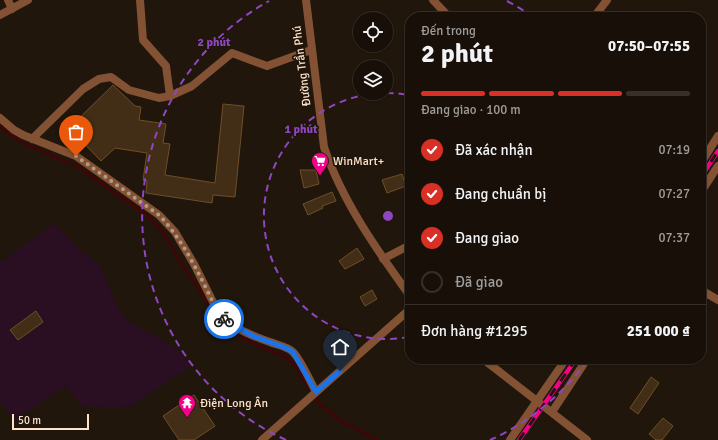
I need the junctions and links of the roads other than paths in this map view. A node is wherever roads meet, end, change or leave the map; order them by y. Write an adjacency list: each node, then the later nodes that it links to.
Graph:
1 (8, 0): 7 (street)
2 (28, 0): 7 (street)
3 (140, 0): 12 (street)
4 (306, 0): 11 (street, Đường Trần Phú)
5 (433, 0): 8 (street)
6 (607, 0): 9 (street)
7 (12, 9): 10 (street)
8 (444, 12)
9 (598, 12)
10 (0, 16)
11 (311, 50): 12 (street); 20 (street, Đường Trần Phú)
12 (170, 96): 15 (street)
13 (0, 118): 15 (street)
14 (718, 136): 16 (street)
15 (32, 139): 28 (street)
16 (706, 155)
17 (718, 166): 18 (street)
18 (706, 184)
19 (405, 248): 20 (street)
20 (383, 259): 21 (street, Đường Trần Phú)
21 (405, 289)
22 (706, 293): 23 (street)
23 (718, 300)
24 (405, 313): 28 (street)
25 (490, 364): 29 (street)
26 (562, 364): 29 (street)
27 (584, 364): 30 (street)
28 (314, 394): 31 (street)
29 (537, 400): 30 (street); 32 (street)
30 (552, 412): 33 (street)
31 (262, 440)
32 (510, 440)
33 (587, 440)

